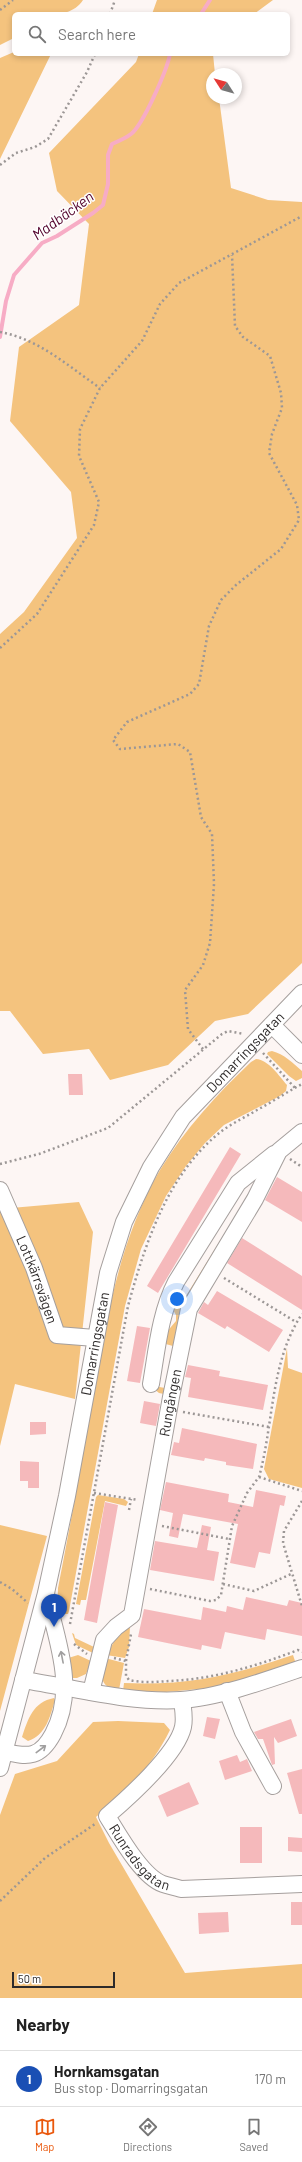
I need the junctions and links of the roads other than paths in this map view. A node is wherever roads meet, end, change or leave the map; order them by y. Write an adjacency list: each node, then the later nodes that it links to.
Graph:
1 (302, 992): 2 (street, Domarringsgatan)
2 (272, 1025): 3 (street); 7 (street, Domarringsgatan)
3 (302, 1055)
4 (302, 1132): 5 (street, Rungången)
5 (279, 1151): 8 (street); 14 (street, Rungången)
6 (0, 1190): 7 (street, Lottkärrsvägen)
7 (95, 1338): 9 (street, Domarringsgatan)
8 (151, 1384)
9 (46, 1593): 11 (street, Domarringsgatan); 12 (street, one-way to 9)
10 (302, 1668): 13 (street)
11 (23, 1680): 12 (street); 16 (street, Domarringsgatan)
12 (66, 1688): 14 (street); 16 (street, one-way to 12)
13 (226, 1691): 15 (street); 18 (street)
14 (91, 1692): 15 (street)
15 (182, 1700): 19 (street, Runradsgatan)
16 (5, 1752): 17 (street, Domarringsgatan)
17 (0, 1768)
18 (273, 1786)
19 (302, 1884)

